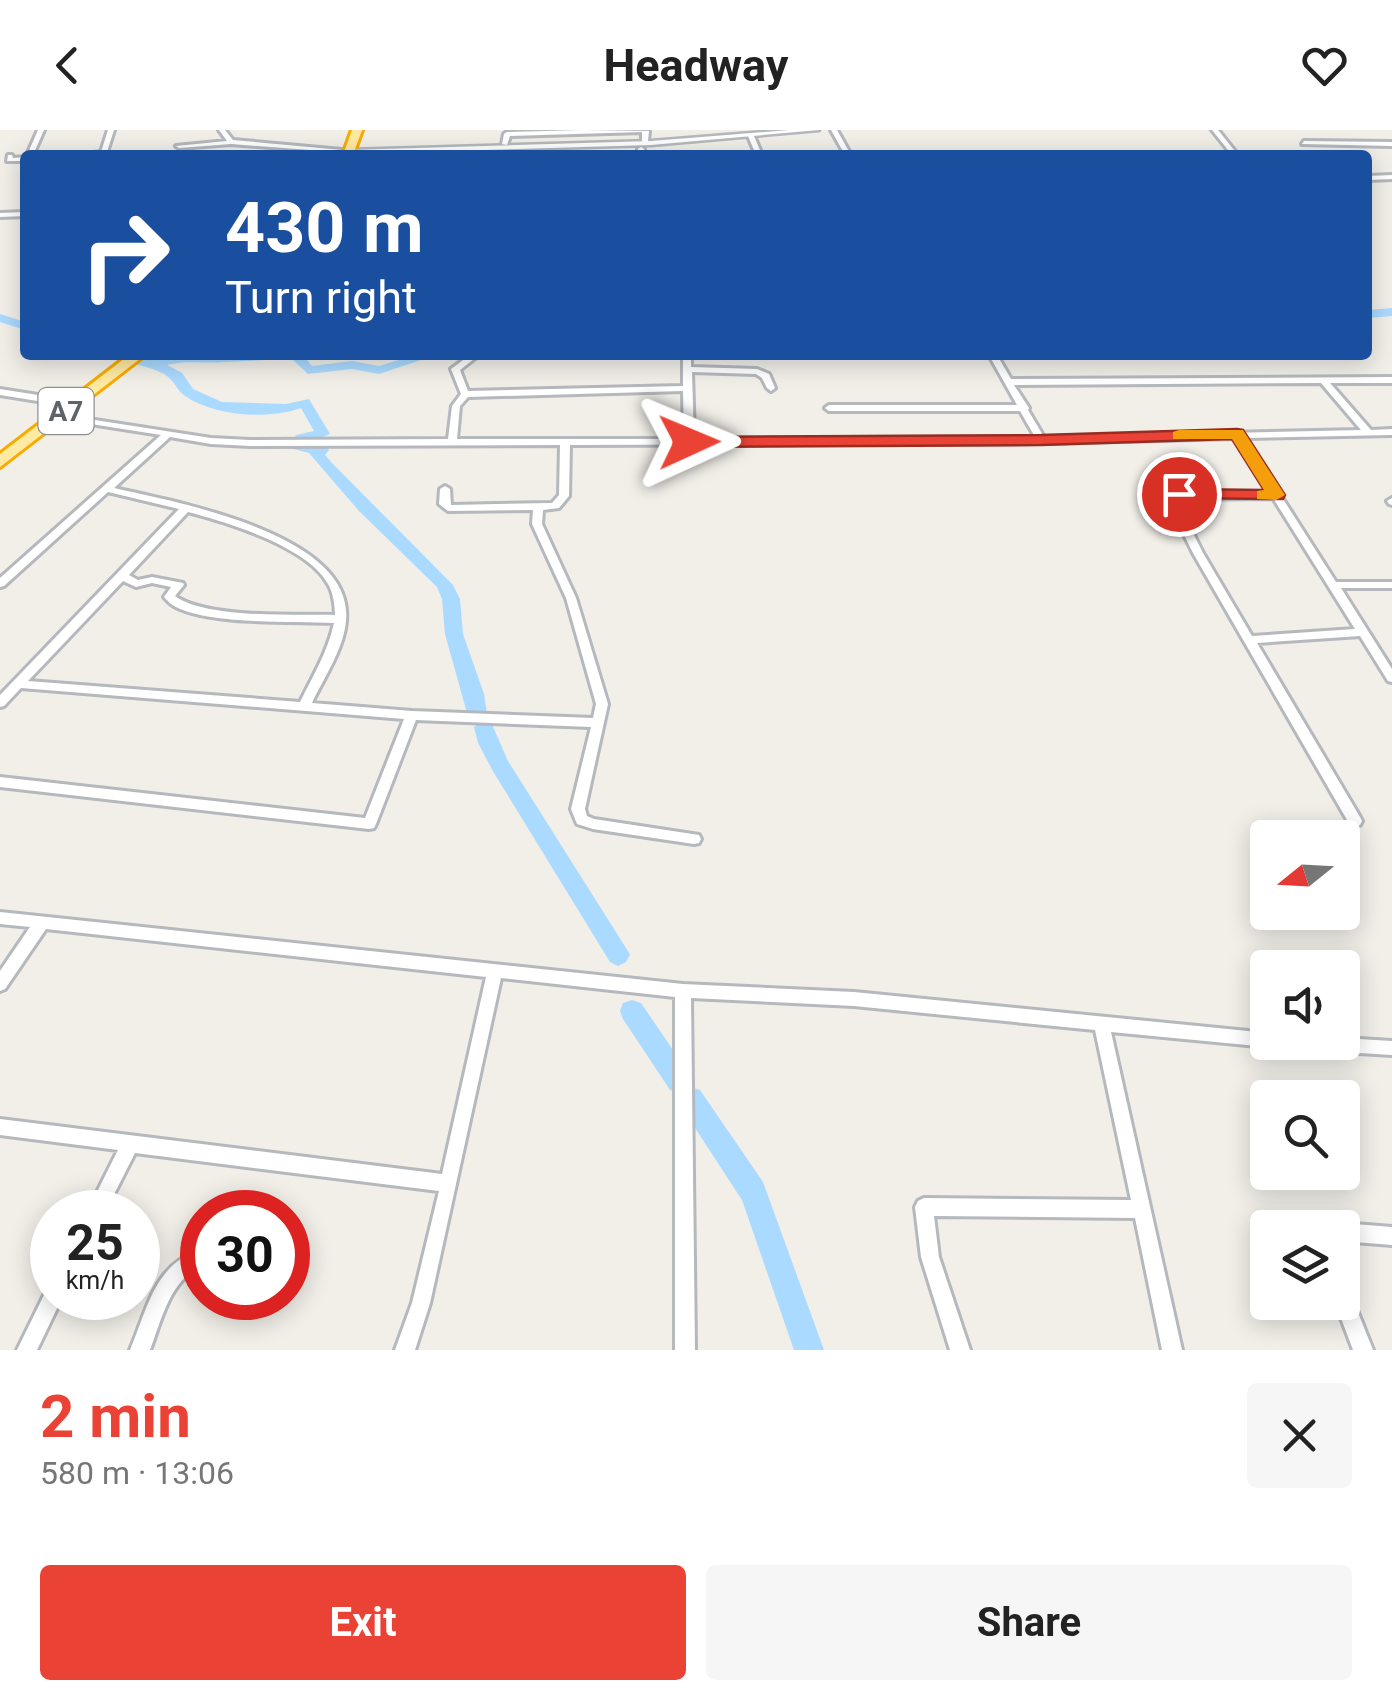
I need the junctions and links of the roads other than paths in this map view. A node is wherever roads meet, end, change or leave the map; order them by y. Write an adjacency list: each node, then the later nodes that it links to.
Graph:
1 (222, 130): 9 (street)
2 (610, 130): 6 (street); 14 (street)
3 (796, 130): 7 (street)
4 (816, 130): 8 (street)
5 (1215, 130): 20 (street)
6 (556, 131): 10 (street)
7 (682, 134): 14 (street)
8 (751, 136): 18 (street); 19 (street)
9 (231, 142): 12 (street); 16 (street)
10 (505, 144): 14 (street); 17 (street)
11 (1392, 144): 21 (street)
12 (215, 145): 13 (street); 15 (street)
13 (179, 146)
14 (643, 148)
15 (212, 150)
16 (319, 150)
17 (403, 150)
18 (422, 150)
19 (756, 150)
20 (1231, 150)
21 (1308, 150)
22 (10, 156): 23 (street)
23 (20, 158)
24 (128, 360): 38 (highway, A7)
25 (468, 360): 35 (street)
26 (688, 360): 28 (street)
27 (997, 360): 31 (street)
28 (690, 369): 32 (street); 33 (street)
29 (1323, 380): 30 (street); 31 (street); 39 (street)
30 (1392, 380)
31 (1011, 382): 37 (street)
32 (688, 388): 35 (street); 46 (street)
33 (771, 388)
34 (0, 392): 38 (street)
35 (465, 394): 44 (street)
36 (830, 408): 37 (street)
37 (1026, 408): 43 (street)
38 (64, 409): 41 (street); 47 (highway, A7)
39 (1368, 432): 40 (street); 42 (street)
40 (1392, 432)
41 (168, 434): 44 (street); 48 (street)
42 (1237, 434): 43 (street); 50 (street)
43 (1041, 440): 46 (street)
44 (452, 442): 45 (street)
45 (565, 442): 46 (street); 51 (street)
46 (689, 442)
47 (0, 459)
48 (106, 489): 52 (street); 54 (street)
49 (444, 489): 51 (street)
50 (1276, 495): 55 (street); 59 (street)
51 (538, 507): 65 (street)
52 (186, 508): 53 (street); 57 (street)
53 (123, 576): 57 (street); 61 (street)
54 (0, 584)
55 (1336, 585): 56 (street); 58 (street)
56 (1392, 585)
57 (340, 619): 63 (street)
58 (1362, 632): 59 (street); 60 (street)
59 (1249, 640): 67 (street)
60 (1392, 678)
61 (18, 684): 62 (street); 63 (street)
62 (0, 704)
63 (304, 708): 64 (street)
64 (412, 716): 65 (street); 66 (street)
65 (599, 723): 68 (street)
66 (0, 782)
67 (1354, 820)
68 (694, 840)
69 (0, 918): 70 (street)
70 (41, 924): 71 (street); 72 (street)
71 (495, 972): 73 (street); 81 (street)
72 (0, 984)
73 (682, 991): 74 (street); 92 (street)
74 (1102, 1026): 75 (street); 83 (street)
75 (1250, 1038)
76 (1360, 1046): 77 (street)
77 (1387, 1048): 78 (street)
78 (1392, 1064)
79 (0, 1128): 80 (street)
80 (130, 1143): 81 (street); 82 (street)
81 (449, 1184): 91 (street)
82 (107, 1190)
83 (1141, 1209): 93 (street); 94 (street)
84 (1360, 1233): 85 (street)
85 (1392, 1236)
86 (180, 1270): 90 (street)
87 (42, 1320): 89 (street)
88 (1351, 1320): 95 (street)
89 (27, 1350)
90 (140, 1350)
91 (405, 1350)
92 (685, 1350)
93 (960, 1350)
94 (1172, 1350)
95 (1363, 1350)

